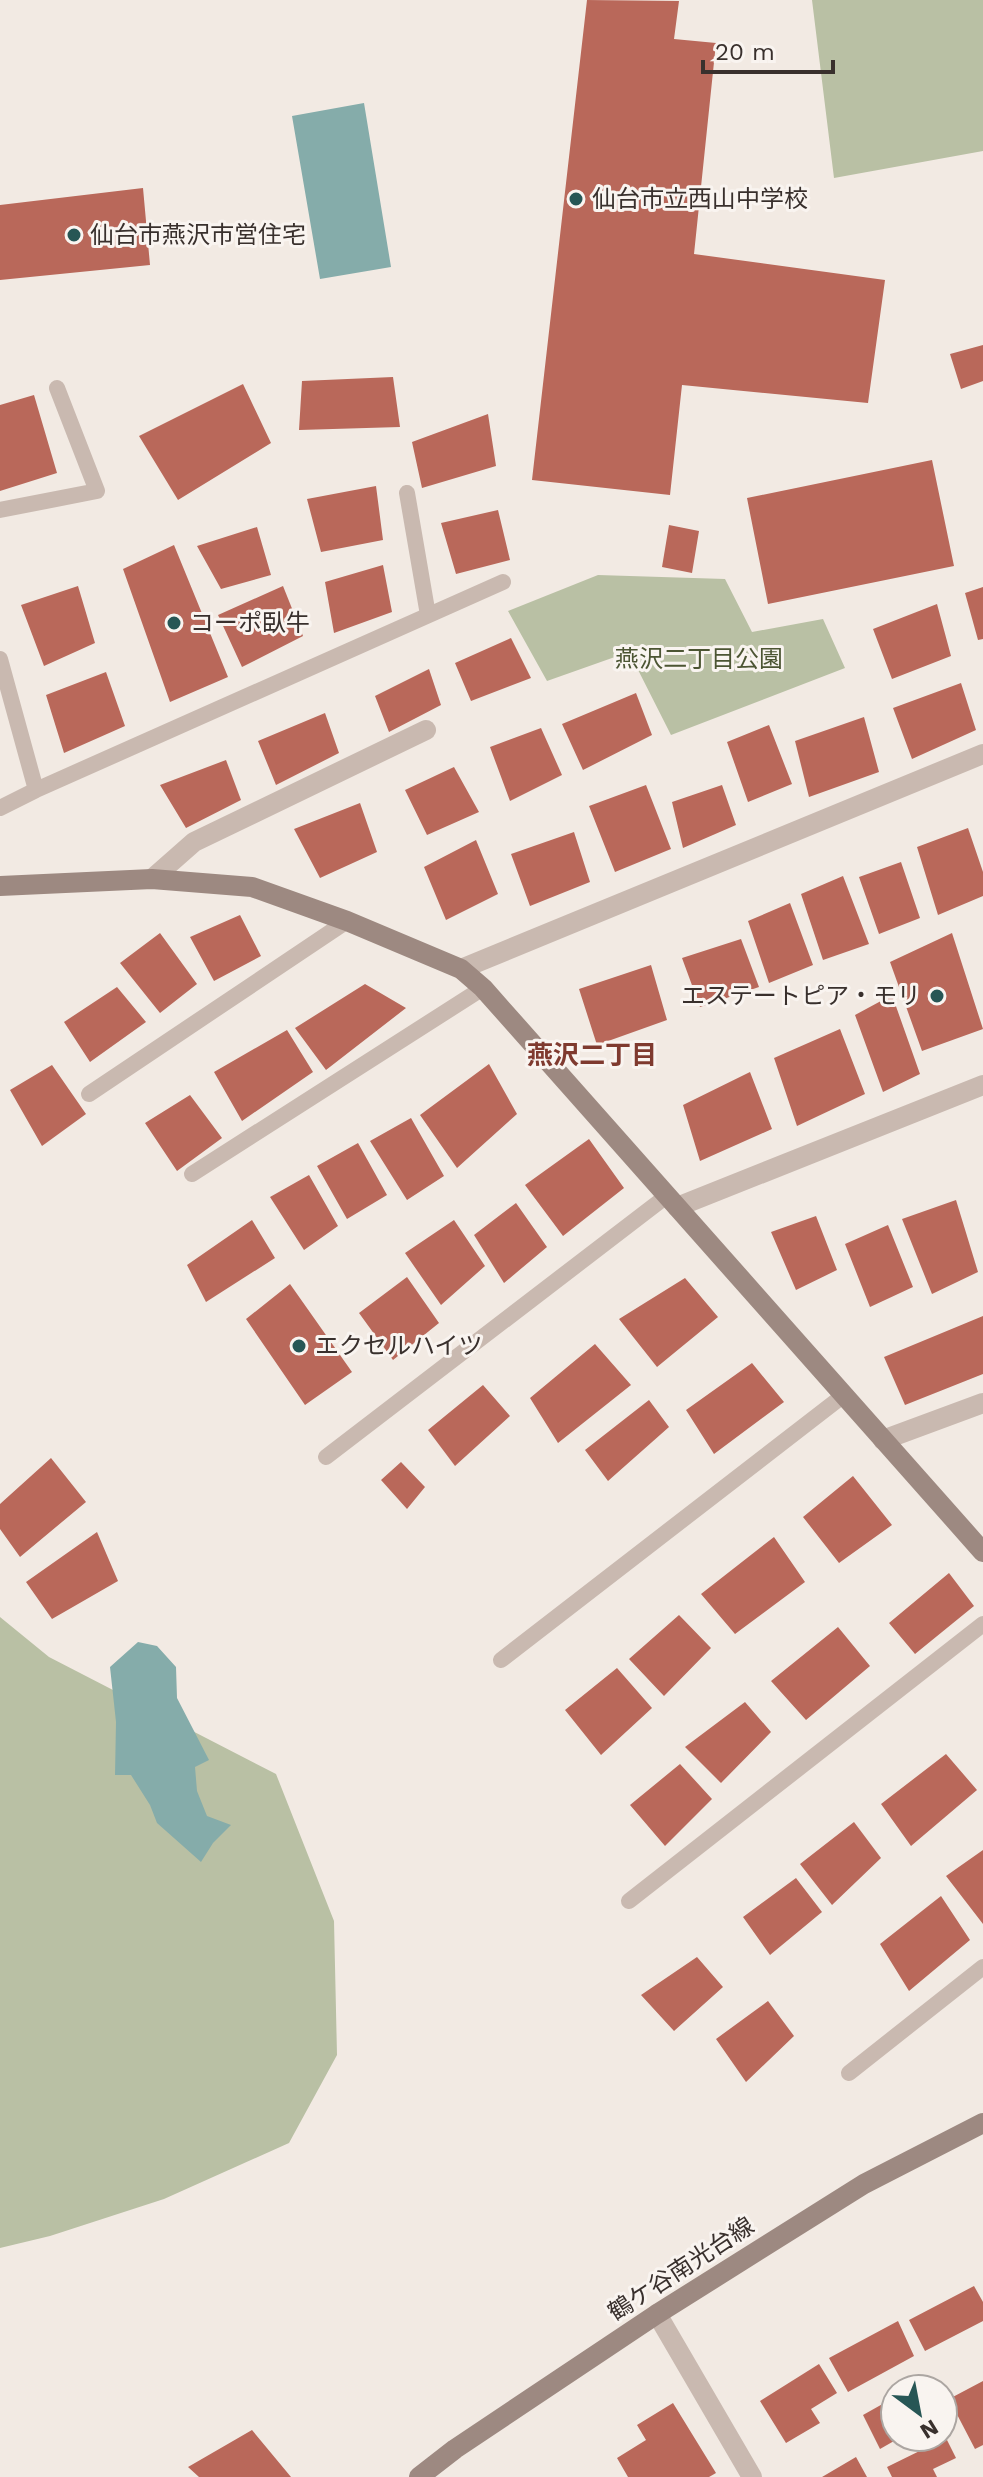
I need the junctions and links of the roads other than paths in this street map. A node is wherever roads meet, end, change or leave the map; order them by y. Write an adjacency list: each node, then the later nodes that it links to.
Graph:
1 (57, 388): 3 (lane)
2 (407, 493): 5 (lane)
3 (0, 510)
4 (503, 582): 5 (lane)
5 (428, 615): 9 (lane)
6 (0, 659): 9 (lane)
7 (426, 730): 11 (street)
8 (983, 754): 14 (street)
9 (36, 790): 10 (lane)
10 (0, 808)
11 (152, 879): 12 (street); 13 (street)
12 (0, 886)
13 (347, 921): 14 (street); 17 (lane)
14 (461, 969): 15 (street)
15 (483, 988): 18 (lane); 19 (street)
16 (983, 1085): 19 (street)
17 (89, 1094)
18 (192, 1174)
19 (672, 1201): 20 (street); 23 (lane)
20 (844, 1395): 22 (street); 26 (lane)
21 (983, 1403): 22 (street)
22 (883, 1440): 24 (street)
23 (326, 1457)
24 (983, 1552)
25 (983, 1624): 27 (lane)
26 (501, 1660)
27 (629, 1901)
28 (983, 1967): 29 (lane)
29 (849, 2073)
30 (983, 2123): 31 (street, 鶴ケ谷南光台線)
31 (657, 2314): 32 (street, 鶴ケ谷南光台線); 33 (street)
32 (419, 2477)
33 (752, 2477)

